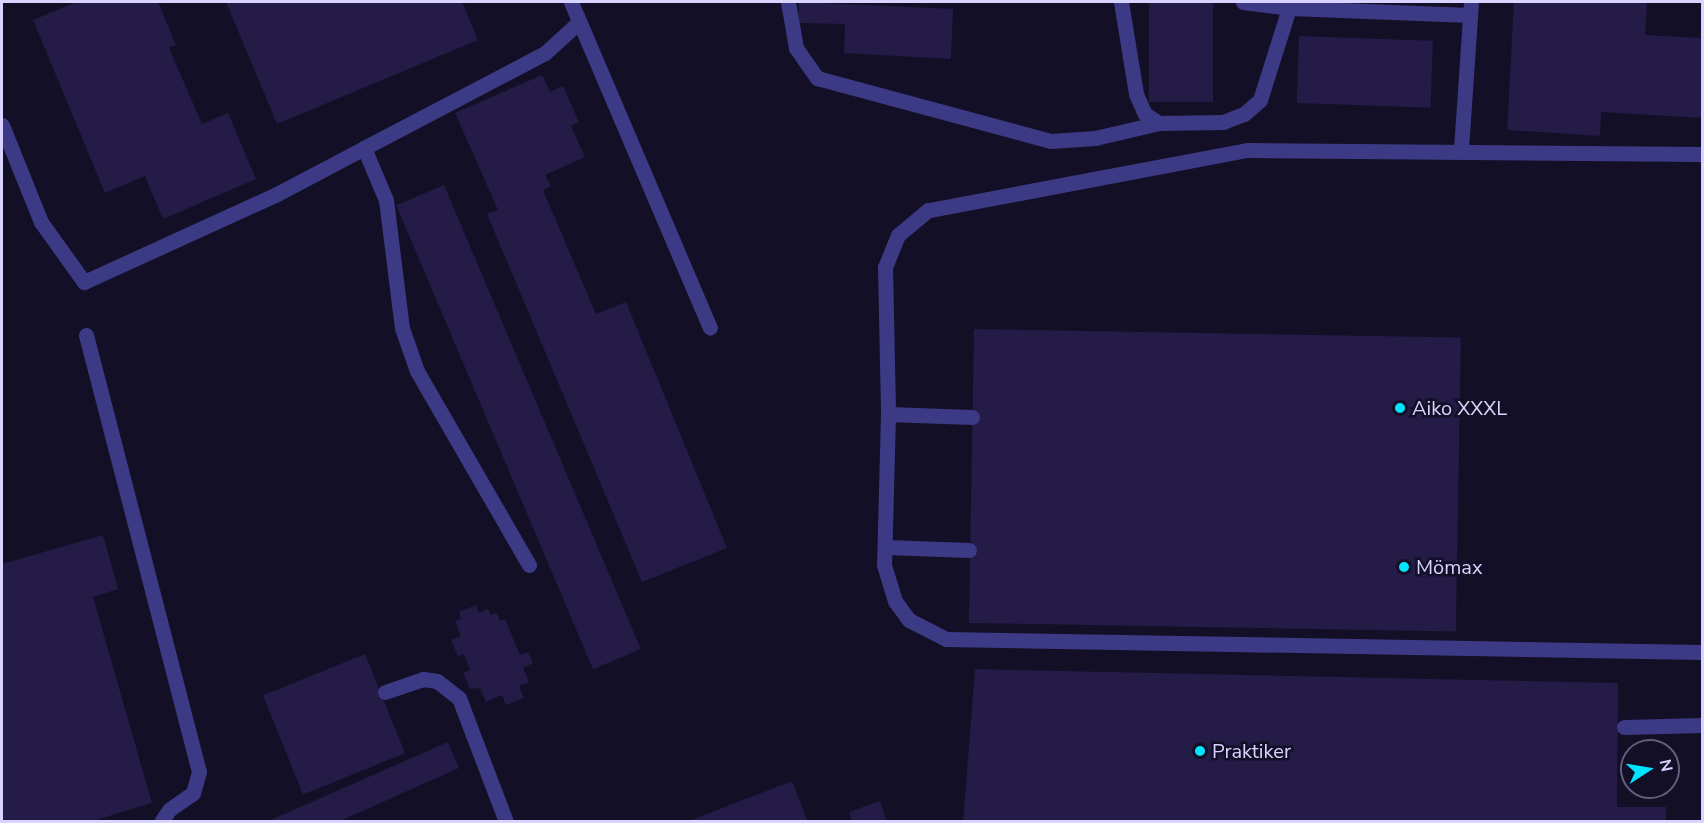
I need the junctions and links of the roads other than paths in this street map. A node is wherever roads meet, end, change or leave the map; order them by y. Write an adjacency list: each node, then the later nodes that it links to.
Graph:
1 (571, 2): 7 (lane)
2 (788, 2): 8 (lane)
3 (1121, 2): 8 (lane)
4 (1243, 2): 5 (lane)
5 (1288, 8): 6 (lane); 8 (lane)
6 (1471, 8): 11 (lane)
7 (579, 22): 10 (lane); 13 (lane)
8 (1159, 123)
9 (2, 125): 10 (lane)
10 (364, 148): 19 (lane)
11 (1461, 149): 12 (lane); 15 (lane)
12 (1702, 154)
13 (710, 328)
14 (86, 335): 25 (lane)
15 (888, 414): 16 (lane); 17 (lane)
16 (972, 417)
17 (886, 547): 18 (lane); 20 (lane)
18 (969, 550)
19 (529, 565)
20 (1702, 652)
21 (385, 692): 24 (lane)
22 (1702, 724): 23 (lane)
23 (1624, 727)
24 (505, 818): 26 (lane)
25 (161, 822)
26 (489, 822)

